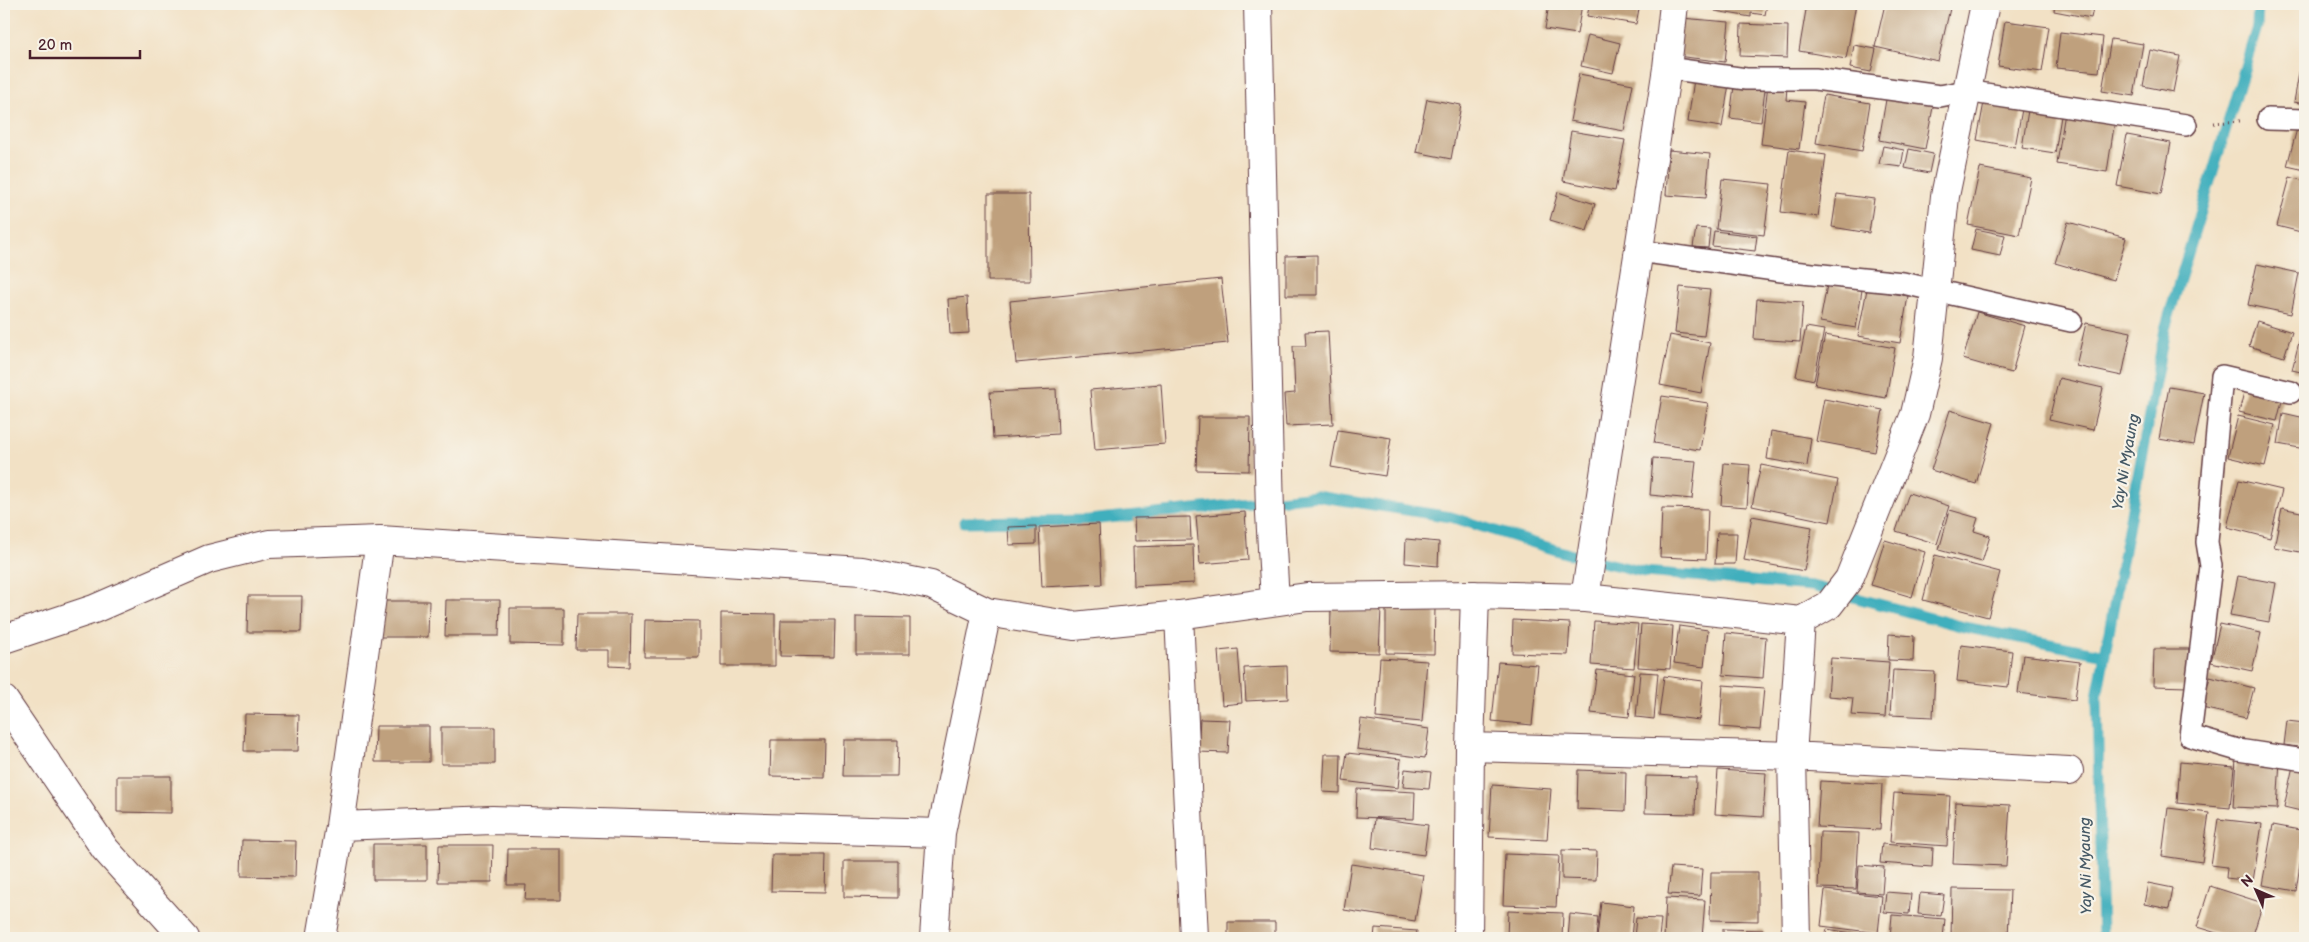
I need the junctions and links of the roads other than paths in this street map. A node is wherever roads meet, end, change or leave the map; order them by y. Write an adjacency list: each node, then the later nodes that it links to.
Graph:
1 (1258, 4): 16 (street)
2 (1674, 4): 4 (street)
3 (1985, 4): 5 (street)
4 (1668, 68): 5 (lane); 9 (street)
5 (1966, 91): 8 (lane); 10 (street)
6 (2268, 119): 7 (lane)
7 (2305, 120)
8 (2186, 125)
9 (1639, 251): 10 (lane); 15 (street)
10 (1935, 290): 11 (lane); 19 (street)
11 (2071, 321)
12 (2291, 392): 24 (lane)
13 (380, 540): 17 (street); 20 (street); 26 (street)
14 (1475, 595): 15 (street); 16 (street); 22 (street)
15 (1585, 598): 19 (street)
16 (1274, 601): 18 (street)
17 (987, 612): 18 (street); 27 (street)
18 (1179, 615): 31 (street)
19 (1801, 621): 23 (street)
20 (4, 639)
21 (4, 700): 28 (street)
22 (1470, 747): 23 (street); 32 (street)
23 (1792, 756): 25 (street); 33 (street)
24 (2305, 760)
25 (2069, 771)
26 (340, 826): 27 (street); 29 (street)
27 (942, 833): 30 (street)
28 (185, 938)
29 (321, 938)
30 (934, 938)
31 (1194, 938)
32 (1468, 938)
33 (1796, 938)

